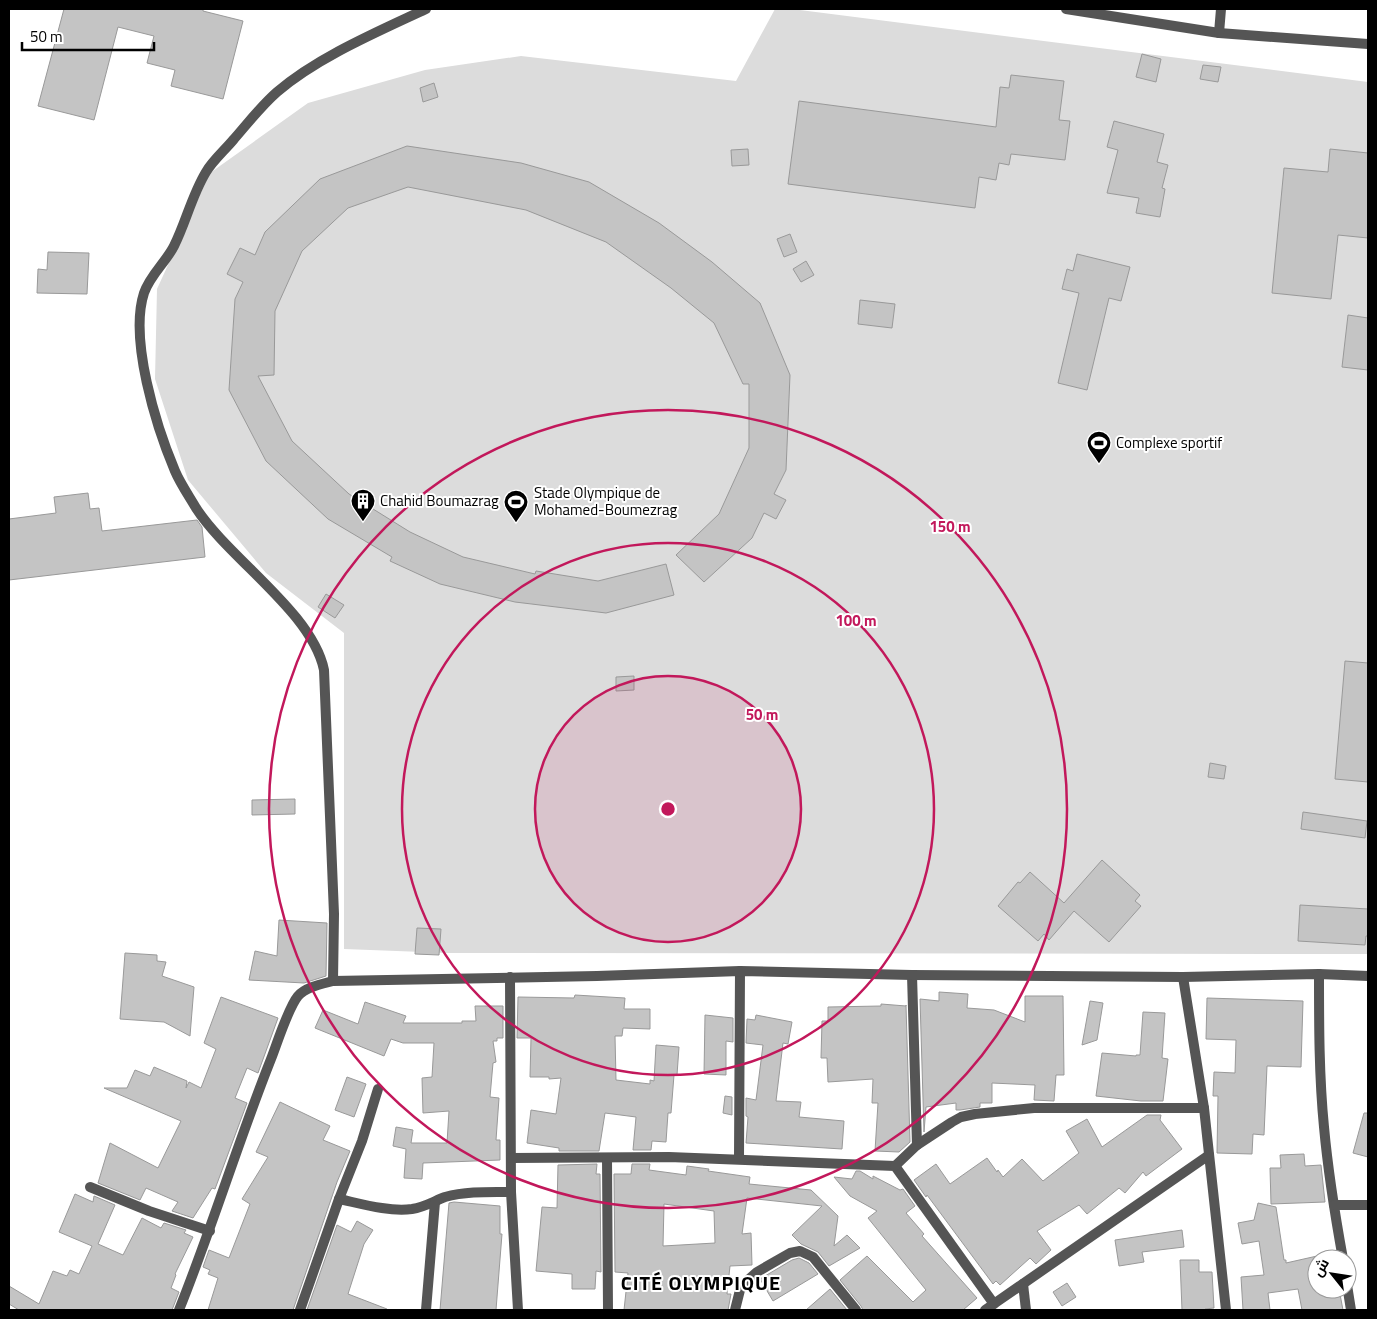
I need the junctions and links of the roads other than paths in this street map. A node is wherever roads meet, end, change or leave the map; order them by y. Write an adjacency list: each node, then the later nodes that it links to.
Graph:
1 (426, 9): 13 (street)
2 (1066, 9): 4 (street)
3 (1221, 9): 5 (street)
4 (1080, 10): 5 (street)
5 (1218, 33): 6 (street)
6 (1368, 44)
7 (740, 971): 9 (street); 12 (street); 20 (street)
8 (1318, 974): 10 (street); 11 (street); 26 (street)
9 (912, 975): 10 (street); 16 (street)
10 (1183, 976): 15 (street)
11 (1368, 976)
12 (510, 977): 13 (street); 18 (street)
13 (332, 981): 28 (street)
14 (378, 1089): 24 (street)
15 (1204, 1108): 16 (street); 17 (street)
16 (916, 1145): 21 (street)
17 (1209, 1155): 30 (street); 41 (street)
18 (511, 1158): 19 (street); 23 (street)
19 (607, 1158): 20 (street); 36 (street)
20 (739, 1158): 21 (street)
21 (894, 1166): 31 (street)
22 (90, 1187): 28 (street)
23 (511, 1192): 25 (street); 35 (street)
24 (339, 1199): 25 (street); 33 (street)
25 (435, 1202): 34 (street)
26 (1334, 1205): 27 (street); 29 (street)
27 (1368, 1205)
28 (210, 1231): 32 (street)
29 (1341, 1249)
30 (1023, 1284): 31 (street); 40 (street)
31 (994, 1304): 39 (street)
32 (179, 1310)
33 (300, 1310)
34 (426, 1310)
35 (518, 1310)
36 (608, 1310)
37 (735, 1310): 38 (street)
38 (856, 1310)
39 (985, 1310)
40 (1026, 1310)
41 (1226, 1310)

